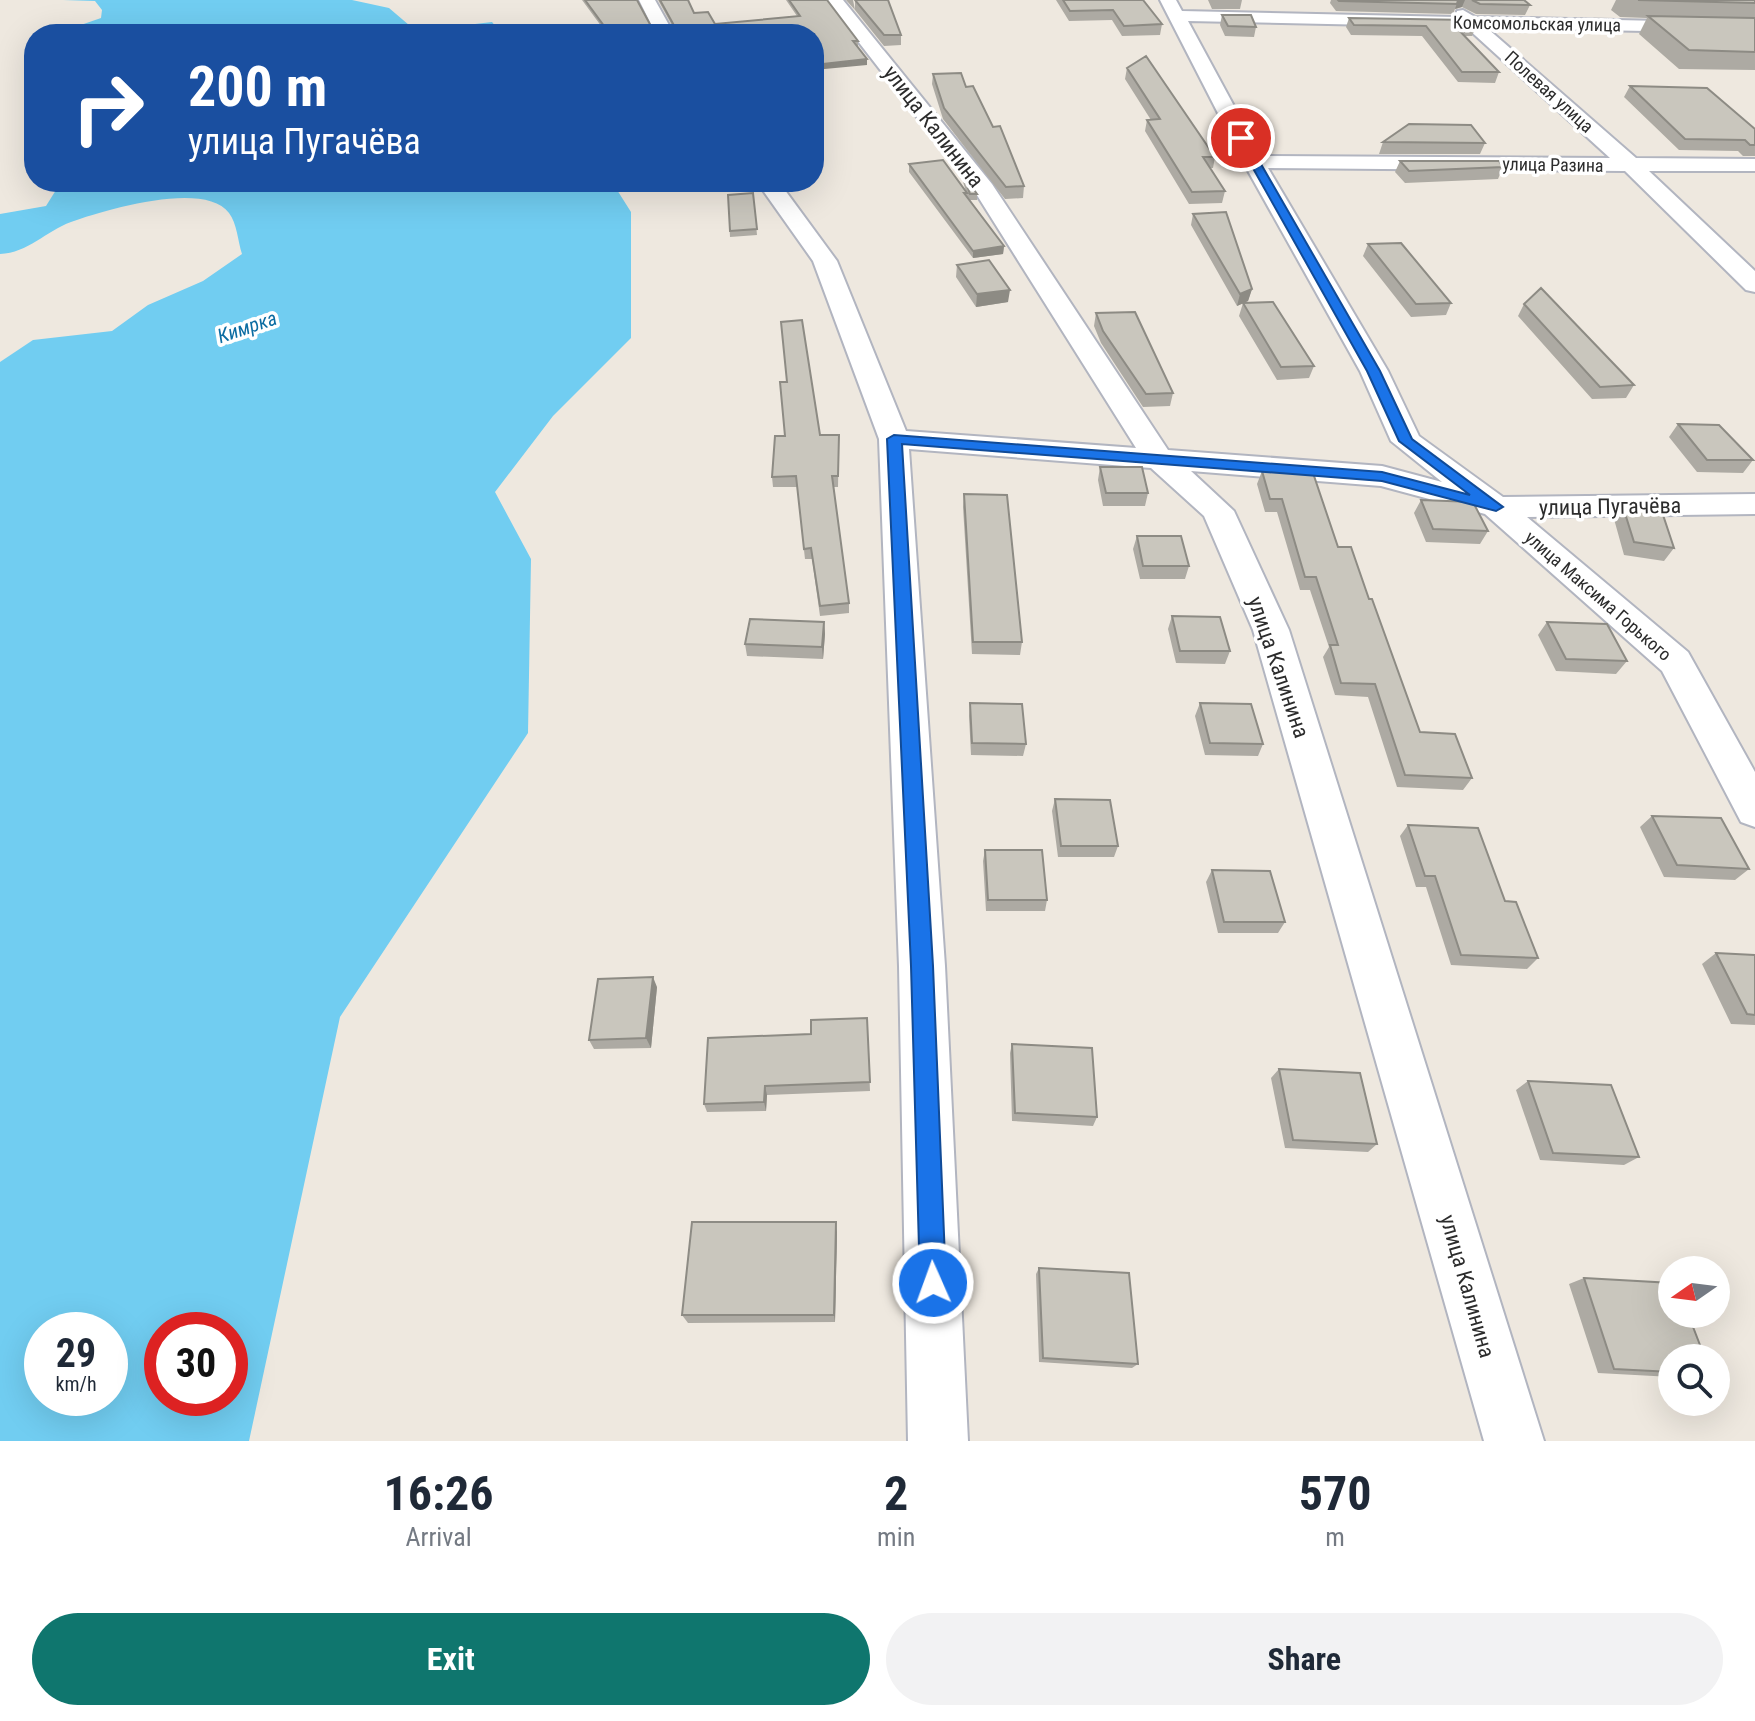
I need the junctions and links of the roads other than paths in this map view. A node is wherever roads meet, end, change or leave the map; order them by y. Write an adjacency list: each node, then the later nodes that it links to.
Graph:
1 (647, 0): 7 (street)
2 (834, 0): 15 (street, улица Калинина)
3 (1446, 0): 6 (street, Полевая улица)
4 (1171, 8): 6 (street, Комсомольская улица); 9 (street, улица Максима Горького)
5 (1729, 9): 8 (street)
6 (1472, 23): 8 (street, Комсомольская улица); 11 (street, Полевая улица)
7 (660, 24)
8 (1754, 29)
9 (1254, 162): 11 (street, улица Разина); 17 (street, улица Максима Горького)
10 (1755, 165): 11 (street, улица Разина)
11 (1632, 166): 13 (street, Полевая улица)
12 (775, 192): 14 (street)
13 (1755, 285)
14 (894, 439): 15 (street, улица Пугачёва); 19 (street)
15 (1157, 457): 17 (street, улица Пугачёва); 20 (street, улица Калинина)
16 (1755, 504): 17 (street, улица Пугачёва)
17 (1496, 507): 18 (street, улица Максима Горького)
18 (1755, 810)
19 (938, 1441)
20 (1514, 1441)

